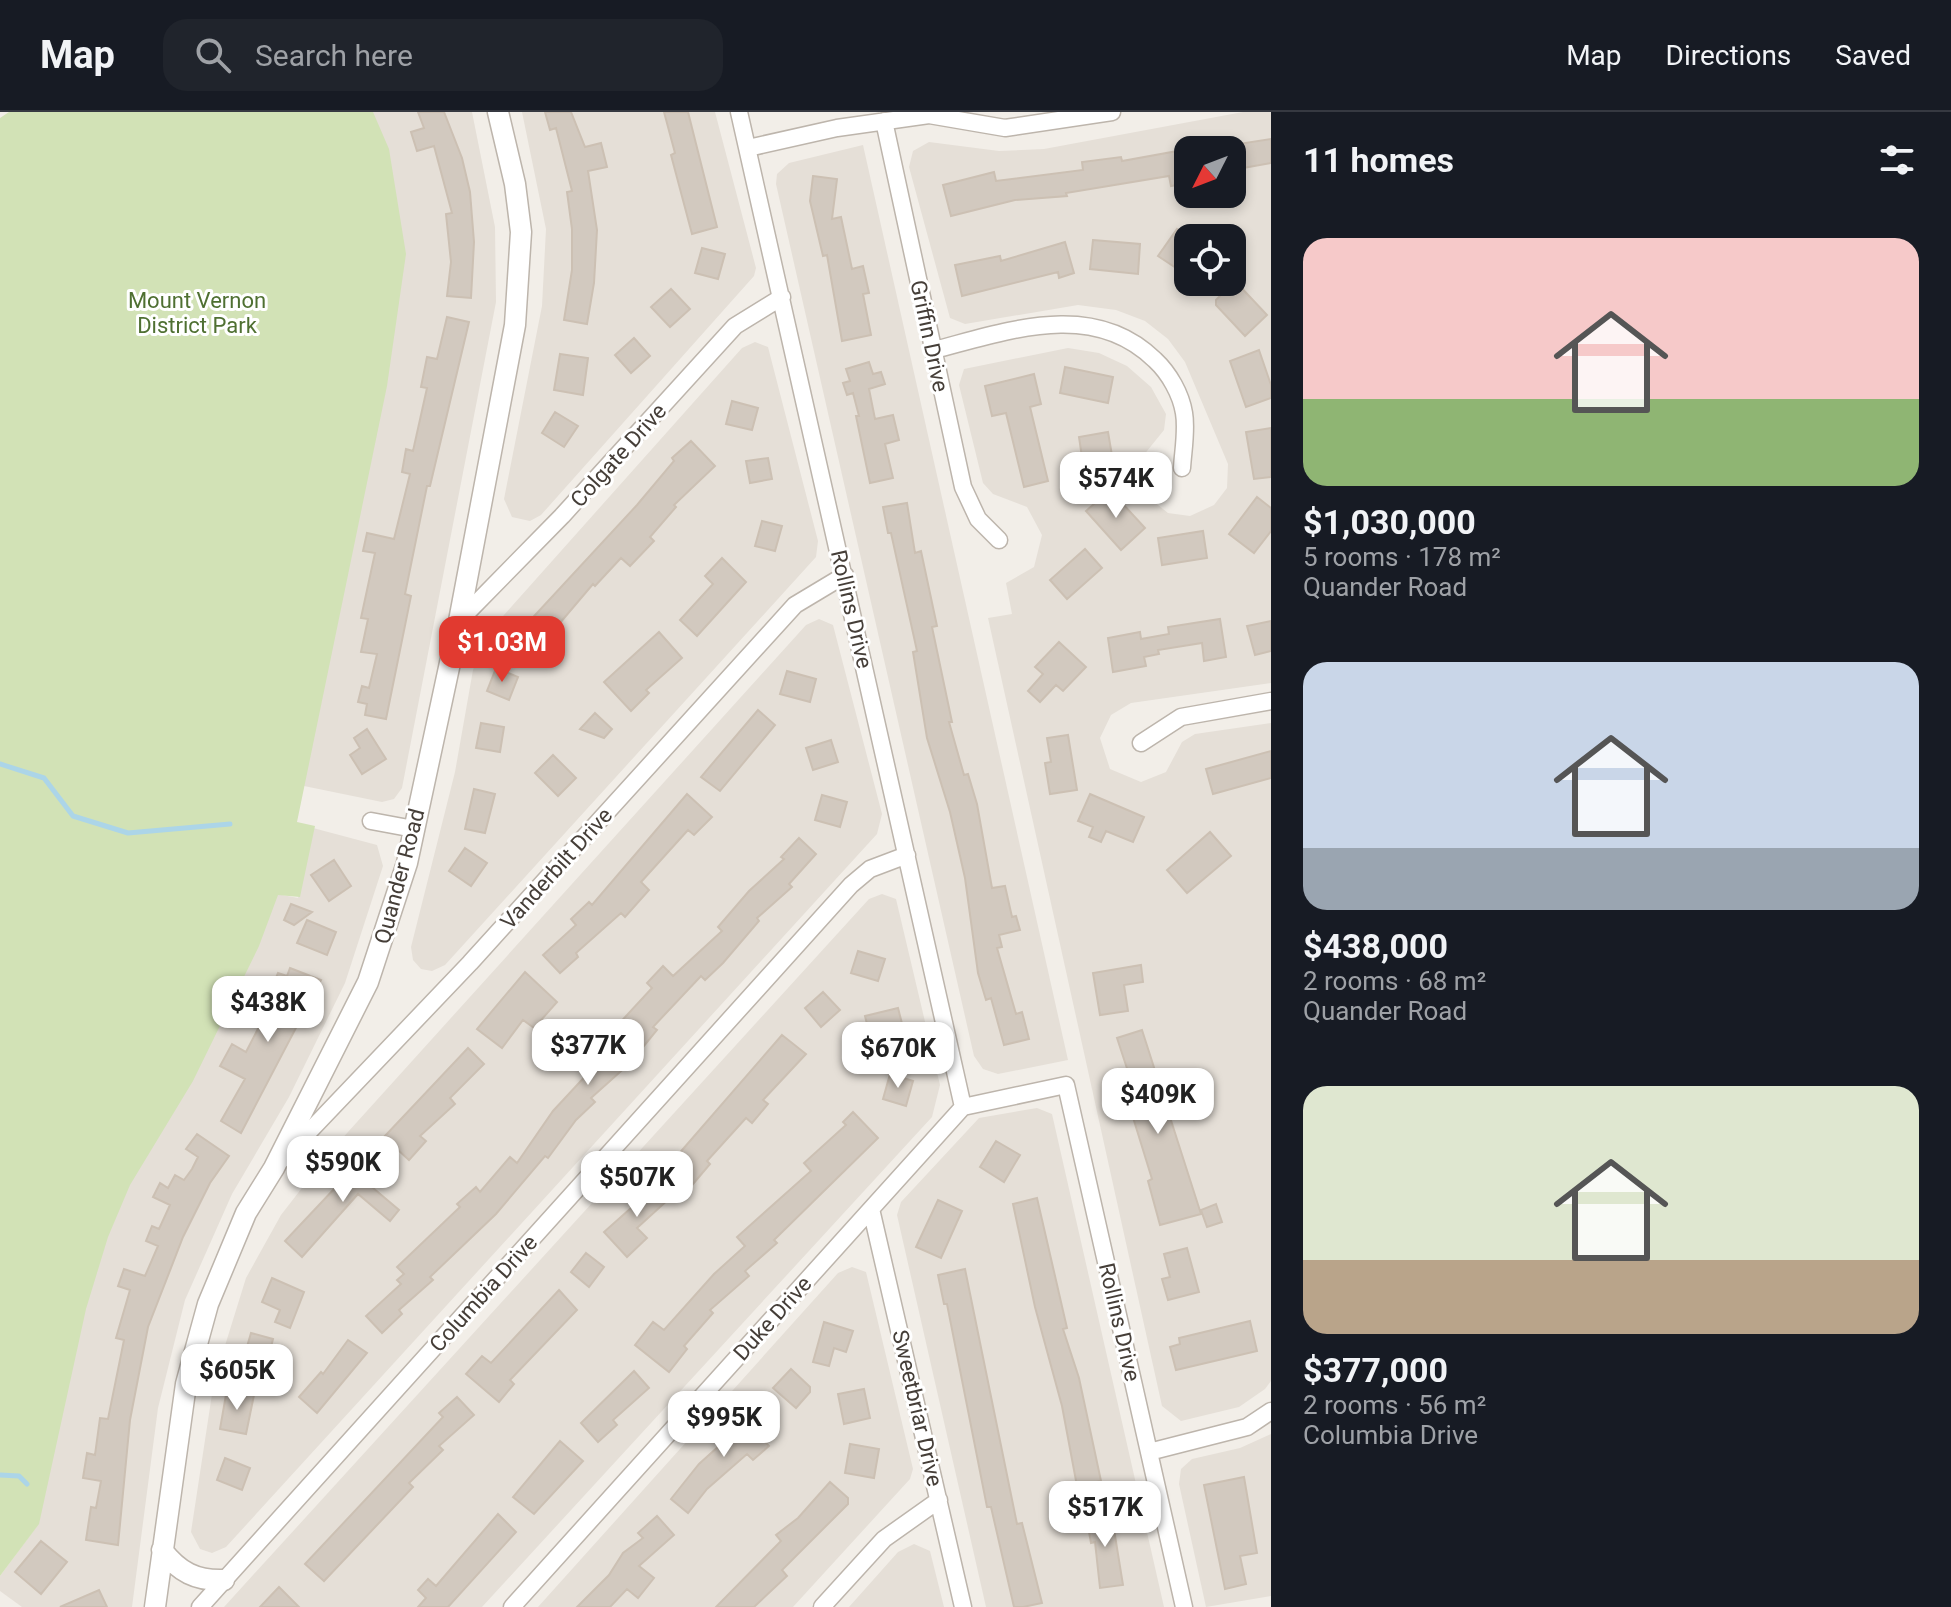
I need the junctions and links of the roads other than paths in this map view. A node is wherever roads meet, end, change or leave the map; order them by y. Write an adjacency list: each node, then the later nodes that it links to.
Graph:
1 (498, 112): 12 (street, Quander Road)
2 (739, 112): 6 (street, Rollins Drive)
3 (1112, 112): 4 (street)
4 (959, 116): 5 (street)
5 (884, 121): 6 (street); 8 (street, Griffin Drive)
6 (748, 148): 7 (street, Rollins Drive)
7 (782, 297): 11 (street, Rollins Drive); 12 (street, Colgate Drive)
8 (934, 350): 9 (street); 10 (street, Griffin Drive)
9 (1182, 468)
10 (999, 540)
11 (845, 575): 17 (street, Rollins Drive); 19 (street, Vanderbilt Drive)
12 (459, 621): 16 (street, Quander Road)
13 (1271, 701): 14 (street)
14 (1141, 743)
15 (371, 821): 16 (street)
16 (414, 829): 19 (street, Quander Road)
17 (907, 855): 18 (street, Rollins Drive); 25 (street, Columbia Drive)
18 (963, 1107): 20 (street, Duke Drive); 22 (street, Rollins Drive)
19 (274, 1168): 24 (street, Quander Road)
20 (871, 1209): 23 (street, Sweetbriar Drive); 28 (street, Duke Drive)
21 (1271, 1411): 22 (street)
22 (1149, 1452): 31 (street, Rollins Drive)
23 (939, 1500): 29 (street); 30 (street, Sweetbriar Drive)
24 (162, 1550): 25 (street); 26 (street, Quander Road)
25 (224, 1580): 27 (street, Columbia Drive)
26 (155, 1607)
27 (200, 1607)
28 (512, 1607)
29 (822, 1607)
30 (963, 1607)
31 (1184, 1607)

